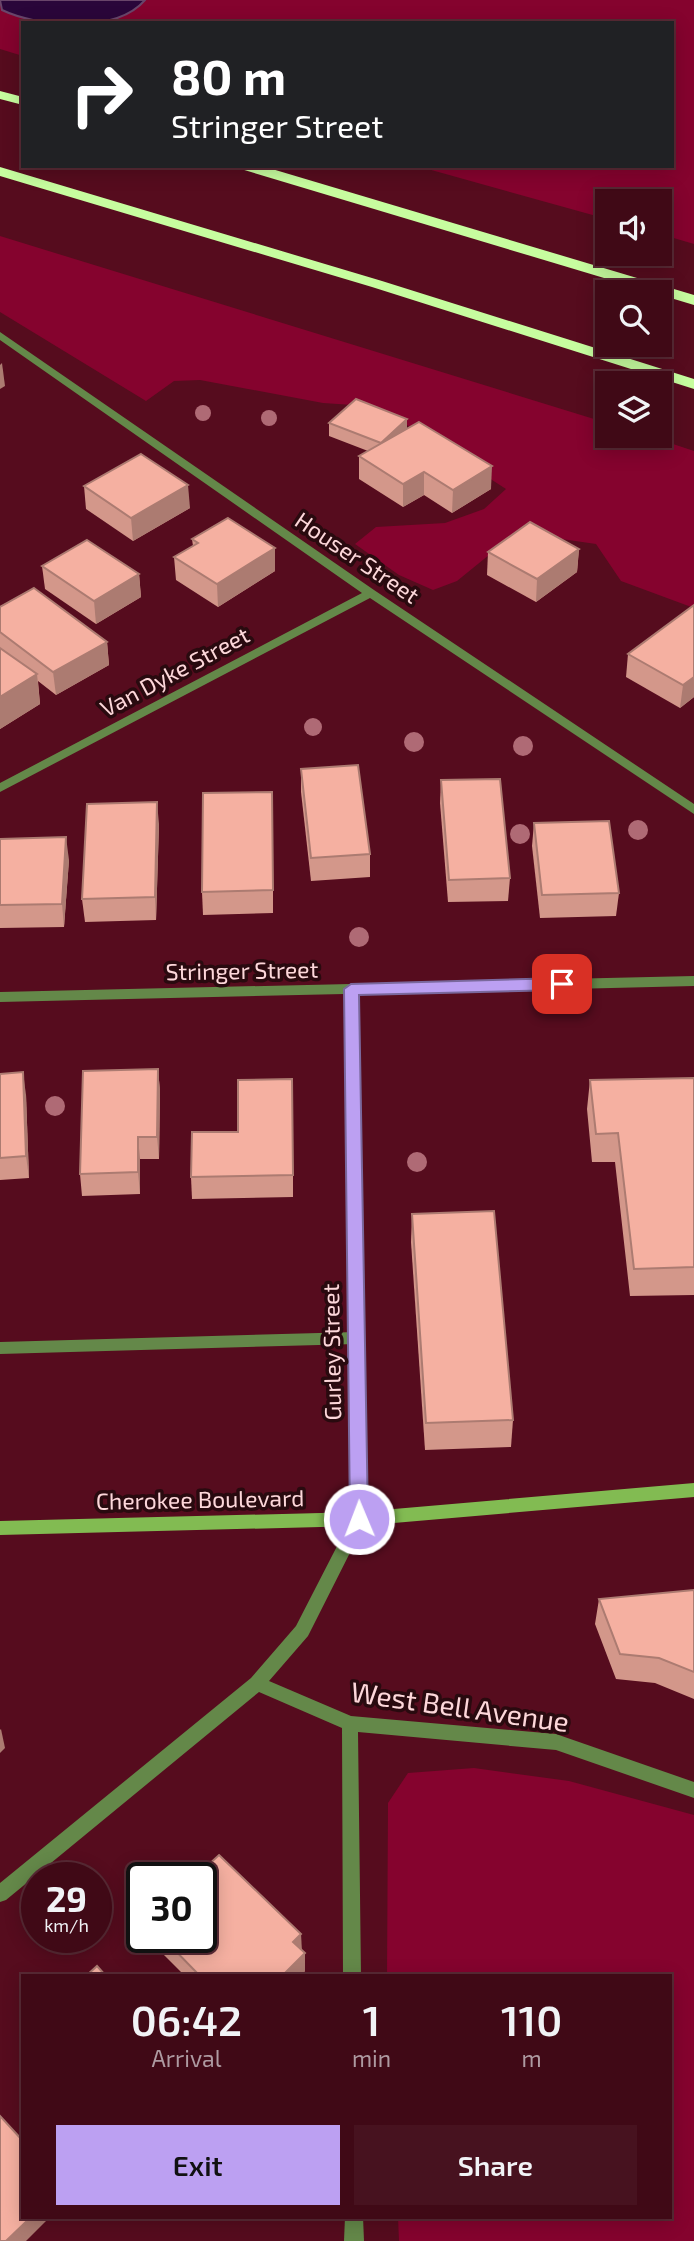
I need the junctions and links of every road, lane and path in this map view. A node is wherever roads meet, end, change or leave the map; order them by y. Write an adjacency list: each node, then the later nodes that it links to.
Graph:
1 (0, 95): 2 (highway)
2 (21, 100)
3 (253, 168): 5 (highway)
4 (0, 171): 7 (highway)
5 (694, 300)
6 (0, 335): 8 (street, Houser Street)
7 (694, 384)
8 (370, 593): 9 (street, Van Dyke Street); 10 (street, Houser Street)
9 (0, 788)
10 (694, 810)
11 (694, 981): 12 (street, Stringer Street)
12 (351, 989): 13 (street, Stringer Street); 14 (street, Gurley Street)
13 (0, 997)
14 (356, 1338): 15 (street); 17 (street, Gurley Street)
15 (0, 1348)
16 (694, 1490): 17 (main road, Cherokee Boulevard)
17 (359, 1519): 18 (main road, Cherokee Boulevard); 19 (street, Gurley Street)
18 (0, 1528)
19 (257, 1683): 20 (street, West Bell Avenue); 22 (street)
20 (350, 1724): 21 (street, West Bell Avenue); 23 (street)
21 (694, 1790)
22 (0, 1894)
23 (352, 1974)
24 (354, 2219): 25 (street)
25 (354, 2241)

